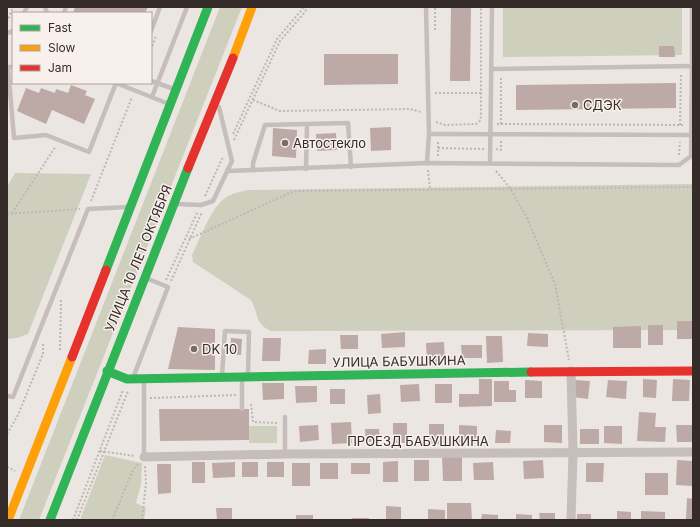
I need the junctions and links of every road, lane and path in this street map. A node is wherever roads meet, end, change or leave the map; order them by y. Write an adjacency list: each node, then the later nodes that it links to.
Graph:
1 (13, 7): 12 (path)
2 (160, 7): 13 (lane)
3 (187, 7): 20 (lane)
4 (208, 7): 24 (main road, УЛИЦА 10 ЛЕТ ОКТЯБРЯ)
5 (252, 7): 30 (main road, УЛИЦА 10 ЛЕТ ОКТЯБРЯ)
6 (304, 7): 44 (path)
7 (426, 7): 33 (lane)
8 (435, 7): 14 (path)
9 (481, 7): 27 (path)
10 (492, 7): 18 (lane)
11 (692, 7): 17 (lane)
12 (7, 22)
13 (152, 28)
14 (435, 30)
15 (12, 66): 43 (lane)
16 (681, 66): 17 (lane); 18 (lane); 37 (path)
17 (692, 66): 38 (lane)
18 (491, 68): 36 (lane)
19 (152, 81): 20 (lane)
20 (157, 83): 24 (lane); 28 (lane)
21 (116, 84): 43 (lane)
22 (118, 84): 25 (lane)
23 (435, 85): 26 (path)
24 (176, 90): 32 (main road, УЛИЦА 10 ЛЕТ ОКТЯБРЯ)
25 (135, 91): 28 (lane); 58 (path)
26 (435, 93): 27 (path); 29 (path)
27 (481, 93): 35 (path)
28 (152, 97): 32 (lane)
29 (435, 99)
30 (217, 100): 44 (lane); 55 (main road, УЛИЦА 10 ЛЕТ ОКТЯБРЯ)
31 (253, 100): 33 (path)
32 (171, 104): 57 (main road, УЛИЦА 10 ЛЕТ ОКТЯБРЯ)
33 (428, 113): 35 (path); 39 (lane)
34 (307, 124): 48 (lane); 49 (lane); 50 (lane)
35 (476, 124): 36 (path)
36 (491, 124): 37 (path); 42 (lane)
37 (680, 125): 38 (path); 40 (path)
38 (692, 125): 41 (lane)
39 (428, 134): 42 (lane); 45 (lane)
40 (680, 134): 41 (lane); 42 (lane); 47 (path)
41 (692, 134): 47 (lane)
42 (491, 135): 46 (lane)
43 (60, 140): 59 (path)
44 (228, 144): 51 (lane); 56 (path)
45 (427, 163): 46 (lane); 48 (lane); 54 (path)
46 (490, 164): 47 (lane); 53 (path)
47 (679, 165)
48 (351, 167): 49 (lane)
49 (306, 169): 50 (lane)
50 (253, 170): 51 (lane)
51 (228, 171): 56 (lane)
52 (693, 187): 53 (path)
53 (510, 188): 54 (path); 68 (path)
54 (430, 189): 61 (path)
55 (173, 204): 56 (lane); 63 (main road, УЛИЦА 10 ЛЕТ ОКТЯБРЯ)
56 (200, 205): 64 (path)
57 (131, 207): 58 (lane); 88 (main road, УЛИЦА 10 ЛЕТ ОКТЯБРЯ)
58 (88, 209): 59 (path); 62 (lane)
59 (12, 213): 60 (path)
60 (7, 214)
61 (189, 239)
62 (61, 277): 65 (lane); 66 (path)
63 (144, 278): 64 (lane); 67 (main road, УЛИЦА 10 ЛЕТ ОКТЯБРЯ)
64 (163, 286): 72 (lane)
65 (42, 324): 74 (lane); 79 (path)
66 (60, 354)
67 (107, 371): 72 (main road, УЛИЦА БАБУШКИНА); 89 (main road, УЛИЦА 10 ЛЕТ ОКТЯБРЯ)
68 (571, 371): 69 (main road, УЛИЦА БАБУШКИНА); 70 (main road, УЛИЦА БАБУШКИНА); 83 (street)
69 (693, 371)
70 (245, 376): 71 (main road, УЛИЦА БАБУШКИНА); 71 (lane); 75 (lane)
71 (222, 377): 73 (main road, УЛИЦА БАБУШКИНА)
72 (130, 378): 73 (main road, УЛИЦА БАБУШКИНА); 80 (path); 81 (path)
73 (144, 378): 76 (lane)
74 (7, 396)
75 (242, 397): 76 (path); 77 (lane); 78 (path)
76 (144, 398): 85 (lane)
77 (242, 409)
78 (285, 420): 84 (lane)
79 (7, 434)
80 (100, 451): 81 (path); 90 (path)
81 (104, 452): 85 (path); 91 (path)
82 (693, 452): 83 (street, ПРОЕЗД БАБУШКИНА)
83 (573, 453): 84 (street, ПРОЕЗД БАБУШКИНА); 94 (street)
84 (285, 454): 85 (street, ПРОЕЗД БАБУШКИНА)
85 (144, 457): 92 (path); 93 (path)
86 (7, 467): 87 (path)
87 (14, 477)
88 (8, 520)
89 (50, 520)
90 (73, 520)
91 (77, 520)
92 (112, 520)
93 (142, 520)
94 (571, 520)

